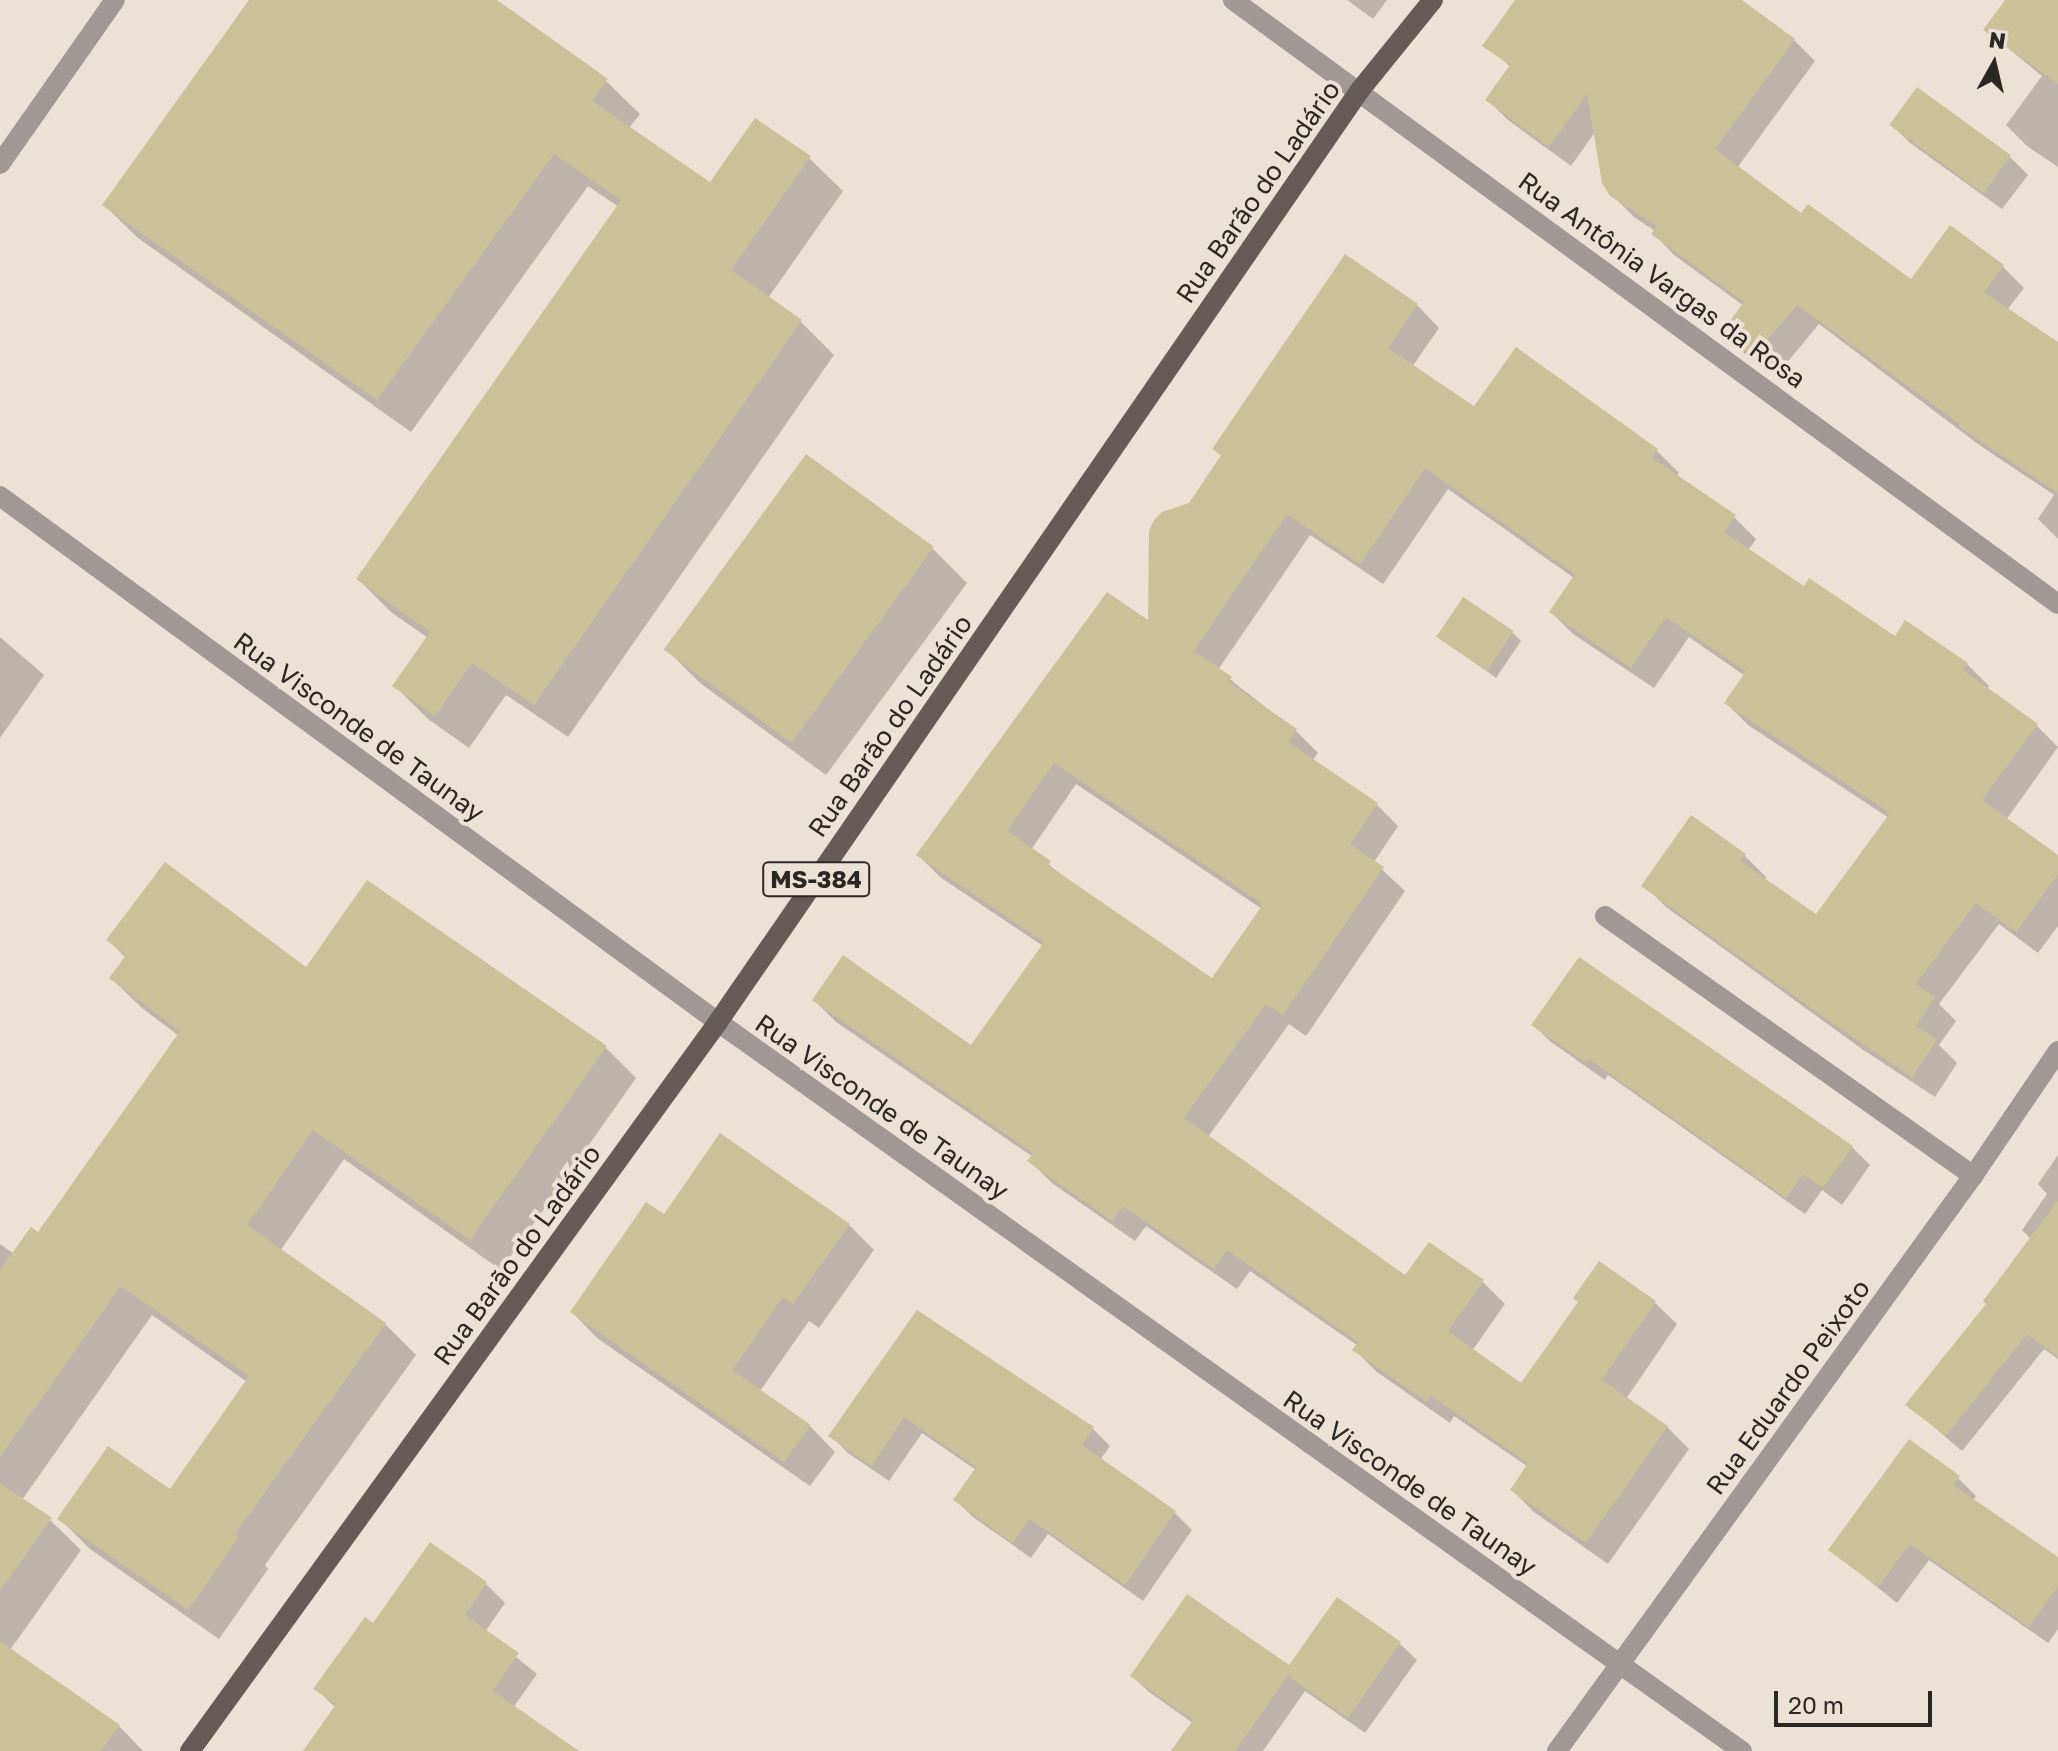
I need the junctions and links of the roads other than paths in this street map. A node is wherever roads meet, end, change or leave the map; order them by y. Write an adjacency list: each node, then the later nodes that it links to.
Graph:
1 (115, 0): 5 (street)
2 (1233, 0): 4 (street, Rua Antônia Vargas da Rosa)
3 (1433, 0): 4 (main road, Rua Barão do Ladário / MS-384)
4 (1360, 90): 7 (street, Rua Antônia Vargas da Rosa); 9 (main road, Rua Barão do Ladário / MS-384)
5 (0, 164)
6 (0, 496): 9 (street, Rua Visconde de Taunay)
7 (2058, 604)
8 (1605, 916): 11 (street)
9 (718, 1022): 12 (street, Rua Visconde de Taunay); 13 (main road, Rua Barão do Ladário / MS-384)
10 (2058, 1051): 11 (street, Rua Eduardo Peixoto)
11 (1973, 1176): 12 (street, Rua Eduardo Peixoto)
12 (1619, 1664): 14 (street, Rua Eduardo Peixoto); 15 (street, Rua Visconde de Taunay)
13 (190, 1751)
14 (1557, 1751)
15 (1742, 1751)

